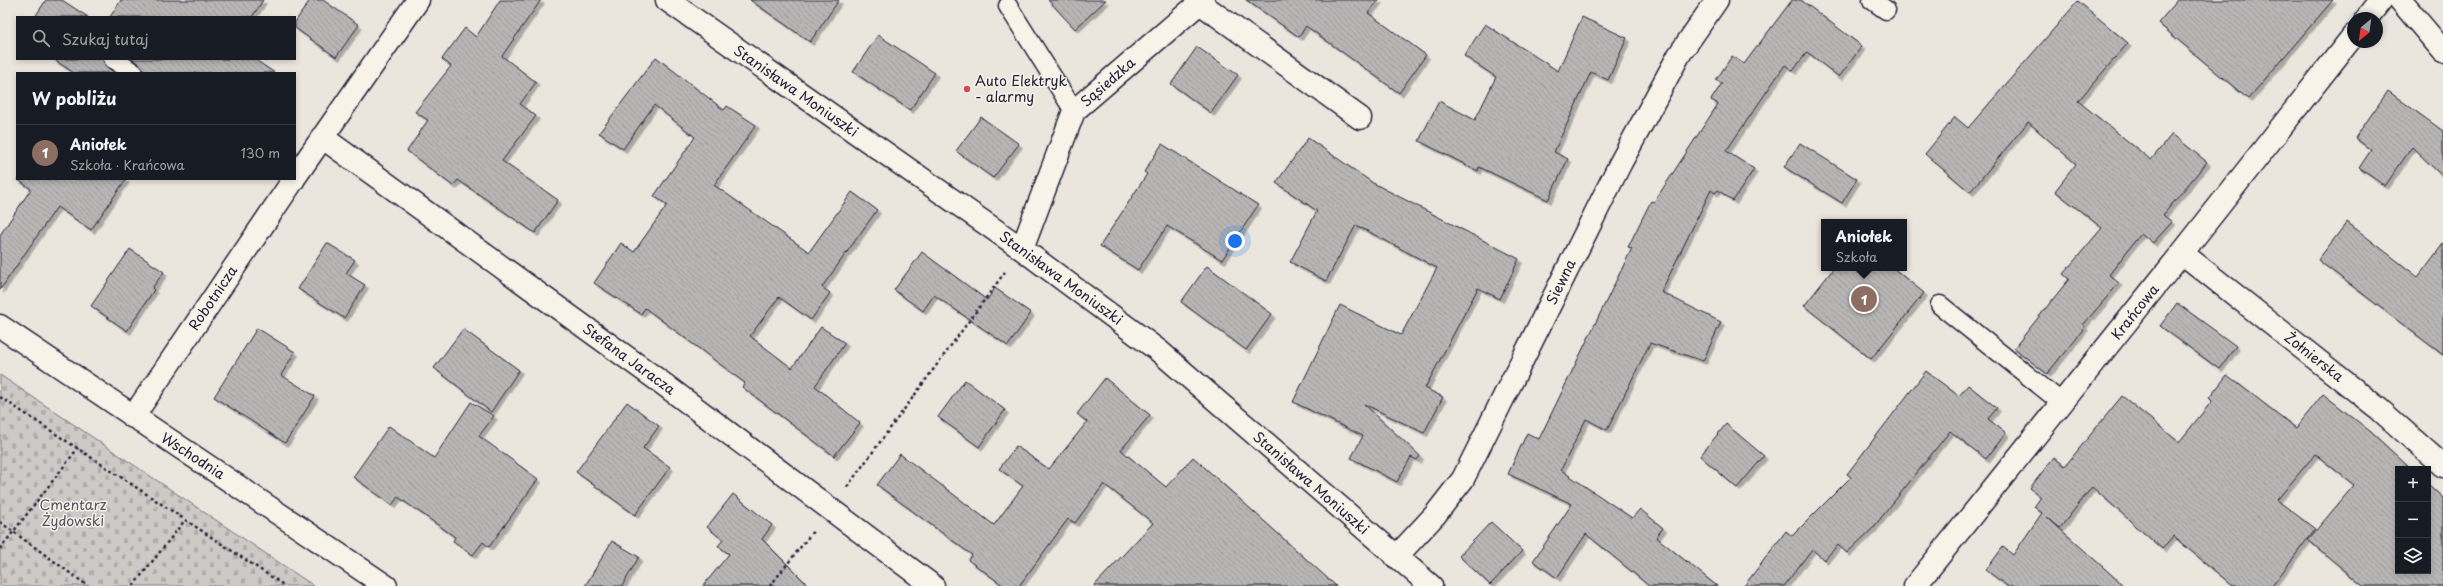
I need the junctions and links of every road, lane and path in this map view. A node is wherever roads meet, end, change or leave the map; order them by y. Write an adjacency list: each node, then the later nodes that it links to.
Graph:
1 (418, 0): 15 (street, Robotnicza)
2 (667, 0): 18 (street, Stanisława Moniuszki)
3 (1717, 0): 32 (street, Siewna)
4 (2381, 0): 8 (street)
5 (2400, 0): 10 (street)
6 (1201, 2): 13 (street, Sąsiedzka); 14 (street, Sąsiedzka)
7 (1008, 6): 13 (lane)
8 (2372, 12)
9 (2347, 44): 19 (street, Krańcowa)
10 (2443, 51)
11 (115, 60): 12 (lane)
12 (133, 72)
13 (1074, 111): 18 (street, Sąsiedzka)
14 (1360, 118)
15 (322, 137): 16 (street, Robotnicza); 27 (street, Stefana Jaracza)
16 (296, 175)
17 (292, 180): 24 (street, Robotnicza)
18 (1022, 249): 27 (path); 32 (street, Stanisława Moniuszki)
19 (2182, 253): 23 (street, Krańcowa); 26 (street, Żołnierska)
20 (1940, 305): 23 (lane)
21 (0, 326): 24 (street, Wschodnia)
22 (0, 397): 25 (path)
23 (2062, 402): 40 (street, Krańcowa)
24 (133, 417): 36 (street, Wschodnia)
25 (78, 448): 28 (path); 30 (path)
26 (2443, 466)
27 (830, 509): 37 (path); 38 (street, Stefana Jaracza)
28 (185, 520): 34 (path); 35 (path)
29 (0, 522): 30 (path)
30 (14, 532): 31 (path); 33 (path)
31 (0, 549)
32 (1396, 557): 39 (street, Stanisława Moniuszki)
33 (88, 586)
34 (133, 586)
35 (285, 586)
36 (386, 586)
37 (770, 586)
38 (932, 586)
39 (1431, 586)
40 (1915, 586)

